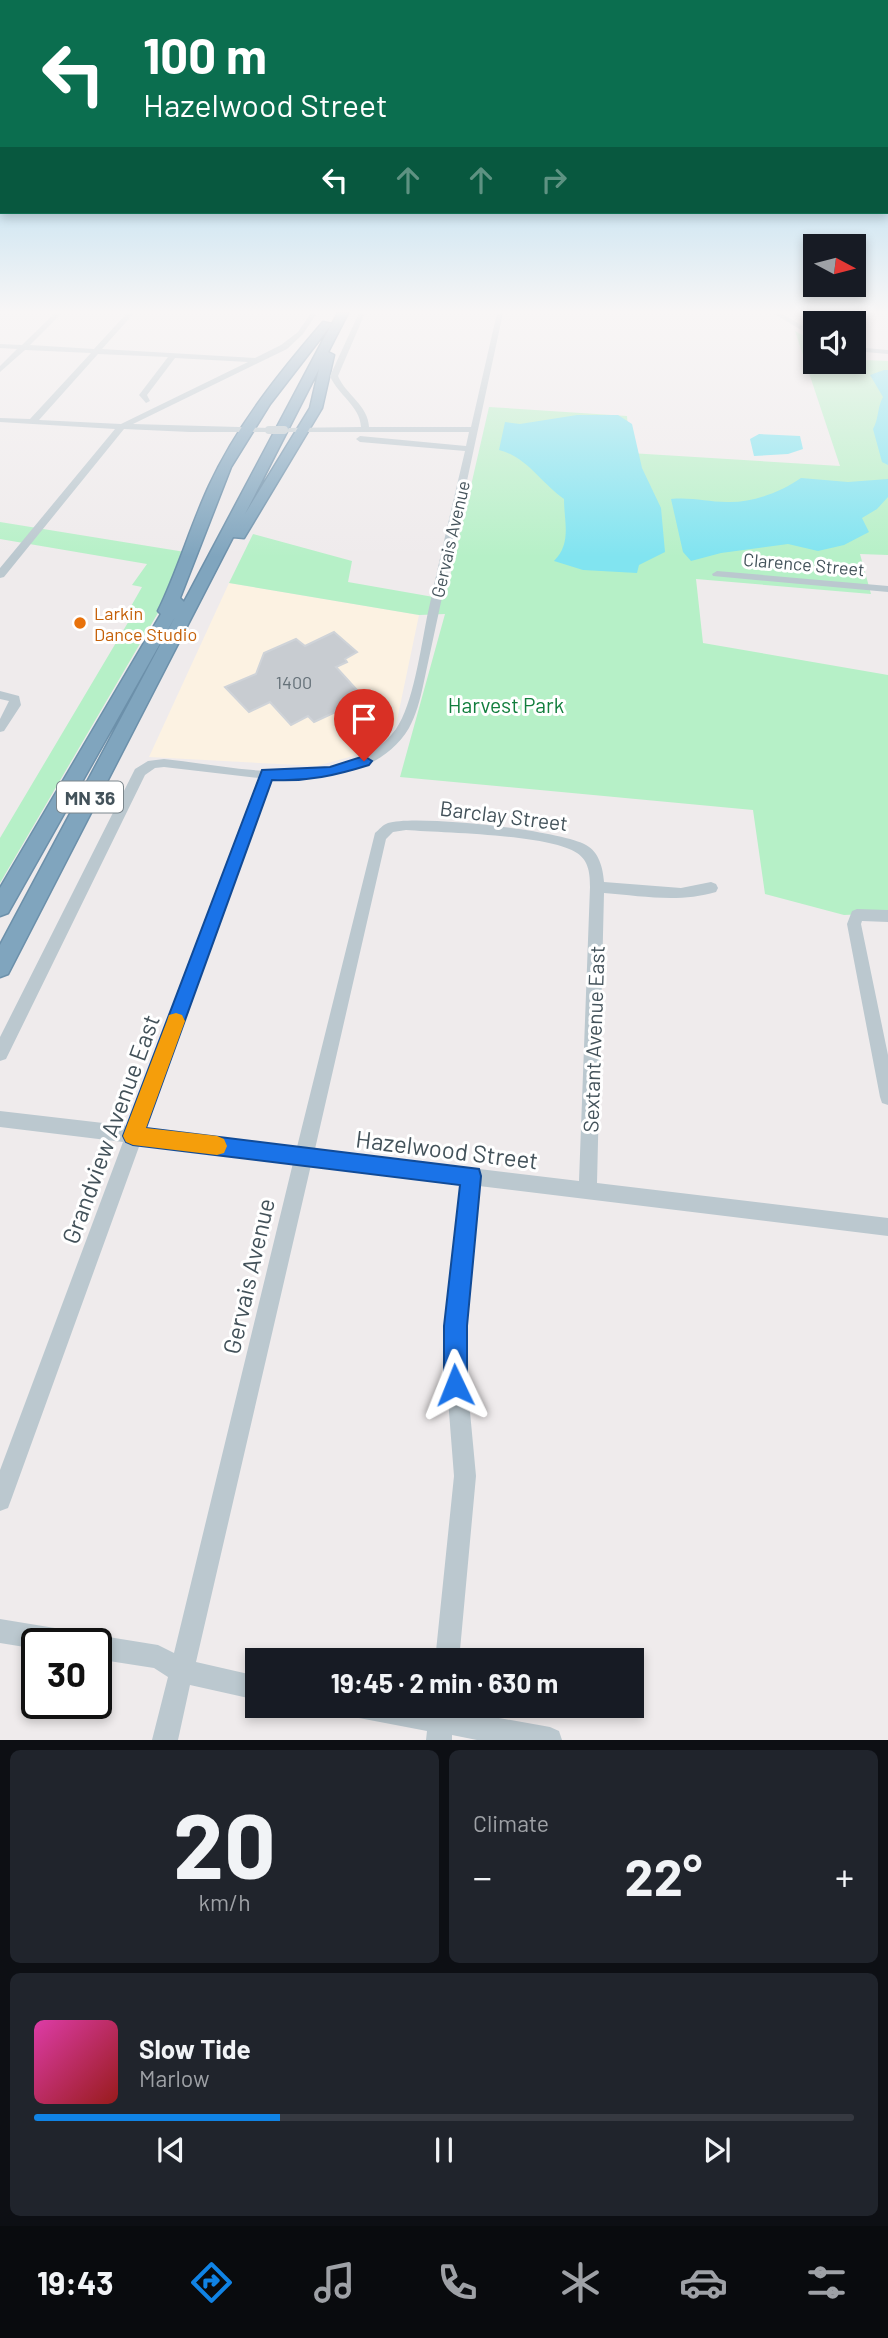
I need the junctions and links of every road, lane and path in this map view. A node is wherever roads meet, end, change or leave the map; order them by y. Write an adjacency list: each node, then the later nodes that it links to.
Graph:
1 (57, 394): 12 (street)
2 (144, 394): 10 (street)
3 (187, 394): 13 (street)
4 (277, 394): 16 (highway)
5 (293, 394): 24 (highway, MN 36)
6 (297, 394): 23 (highway, MN 36)
7 (320, 394): 17 (highway)
8 (346, 394): 14 (street)
9 (482, 394): 15 (street, Gervais Avenue)
10 (146, 401)
11 (0, 420): 12 (street)
12 (32, 422): 13 (street)
13 (121, 427): 16 (street); 21 (street)
14 (365, 429): 15 (street); 17 (street)
15 (475, 429): 19 (street, Gervais Avenue)
16 (253, 430): 17 (street, bridge); 24 (highway)
17 (300, 430): 23 (highway)
18 (360, 439): 19 (street)
19 (470, 449): 29 (street, Gervais Avenue)
20 (717, 574): 22 (street, Clarence Street)
21 (0, 575)
22 (888, 589)
23 (178, 627): 35 (highway, MN 36)
24 (145, 654): 33 (highway, MN 36)
25 (0, 695): 26 (street)
26 (0, 728)
27 (226, 768): 28 (street); 29 (street); 36 (street)
28 (267, 774): 29 (street); 39 (street, Grandview Avenue East)
29 (309, 774)
30 (388, 828): 31 (street, Barclay Street); 40 (street, Gervais Avenue)
31 (597, 887): 32 (street); 42 (street, Sextant Avenue East)
32 (711, 888)
33 (0, 907)
34 (888, 916): 37 (street)
35 (0, 967)
36 (0, 1054)
37 (888, 1097)
38 (0, 1119): 39 (street, Hazelwood Street)
39 (133, 1136): 40 (street, Hazelwood Street); 44 (street, Grandview Avenue East)
40 (303, 1156): 41 (street, Hazelwood Street); 49 (street, Gervais Avenue)
41 (471, 1176): 42 (street, Hazelwood Street); 47 (street)
42 (588, 1191): 43 (street, Hazelwood Street)
43 (888, 1228)
44 (0, 1500)
45 (0, 1631): 46 (street)
46 (21, 1634)
47 (448, 1648)
48 (112, 1650): 49 (street)
49 (181, 1671): 50 (street); 53 (street, Gervais Avenue)
50 (245, 1685)
51 (420, 1718): 52 (street)
52 (441, 1722): 54 (street)
53 (165, 1740)
54 (550, 1740)

